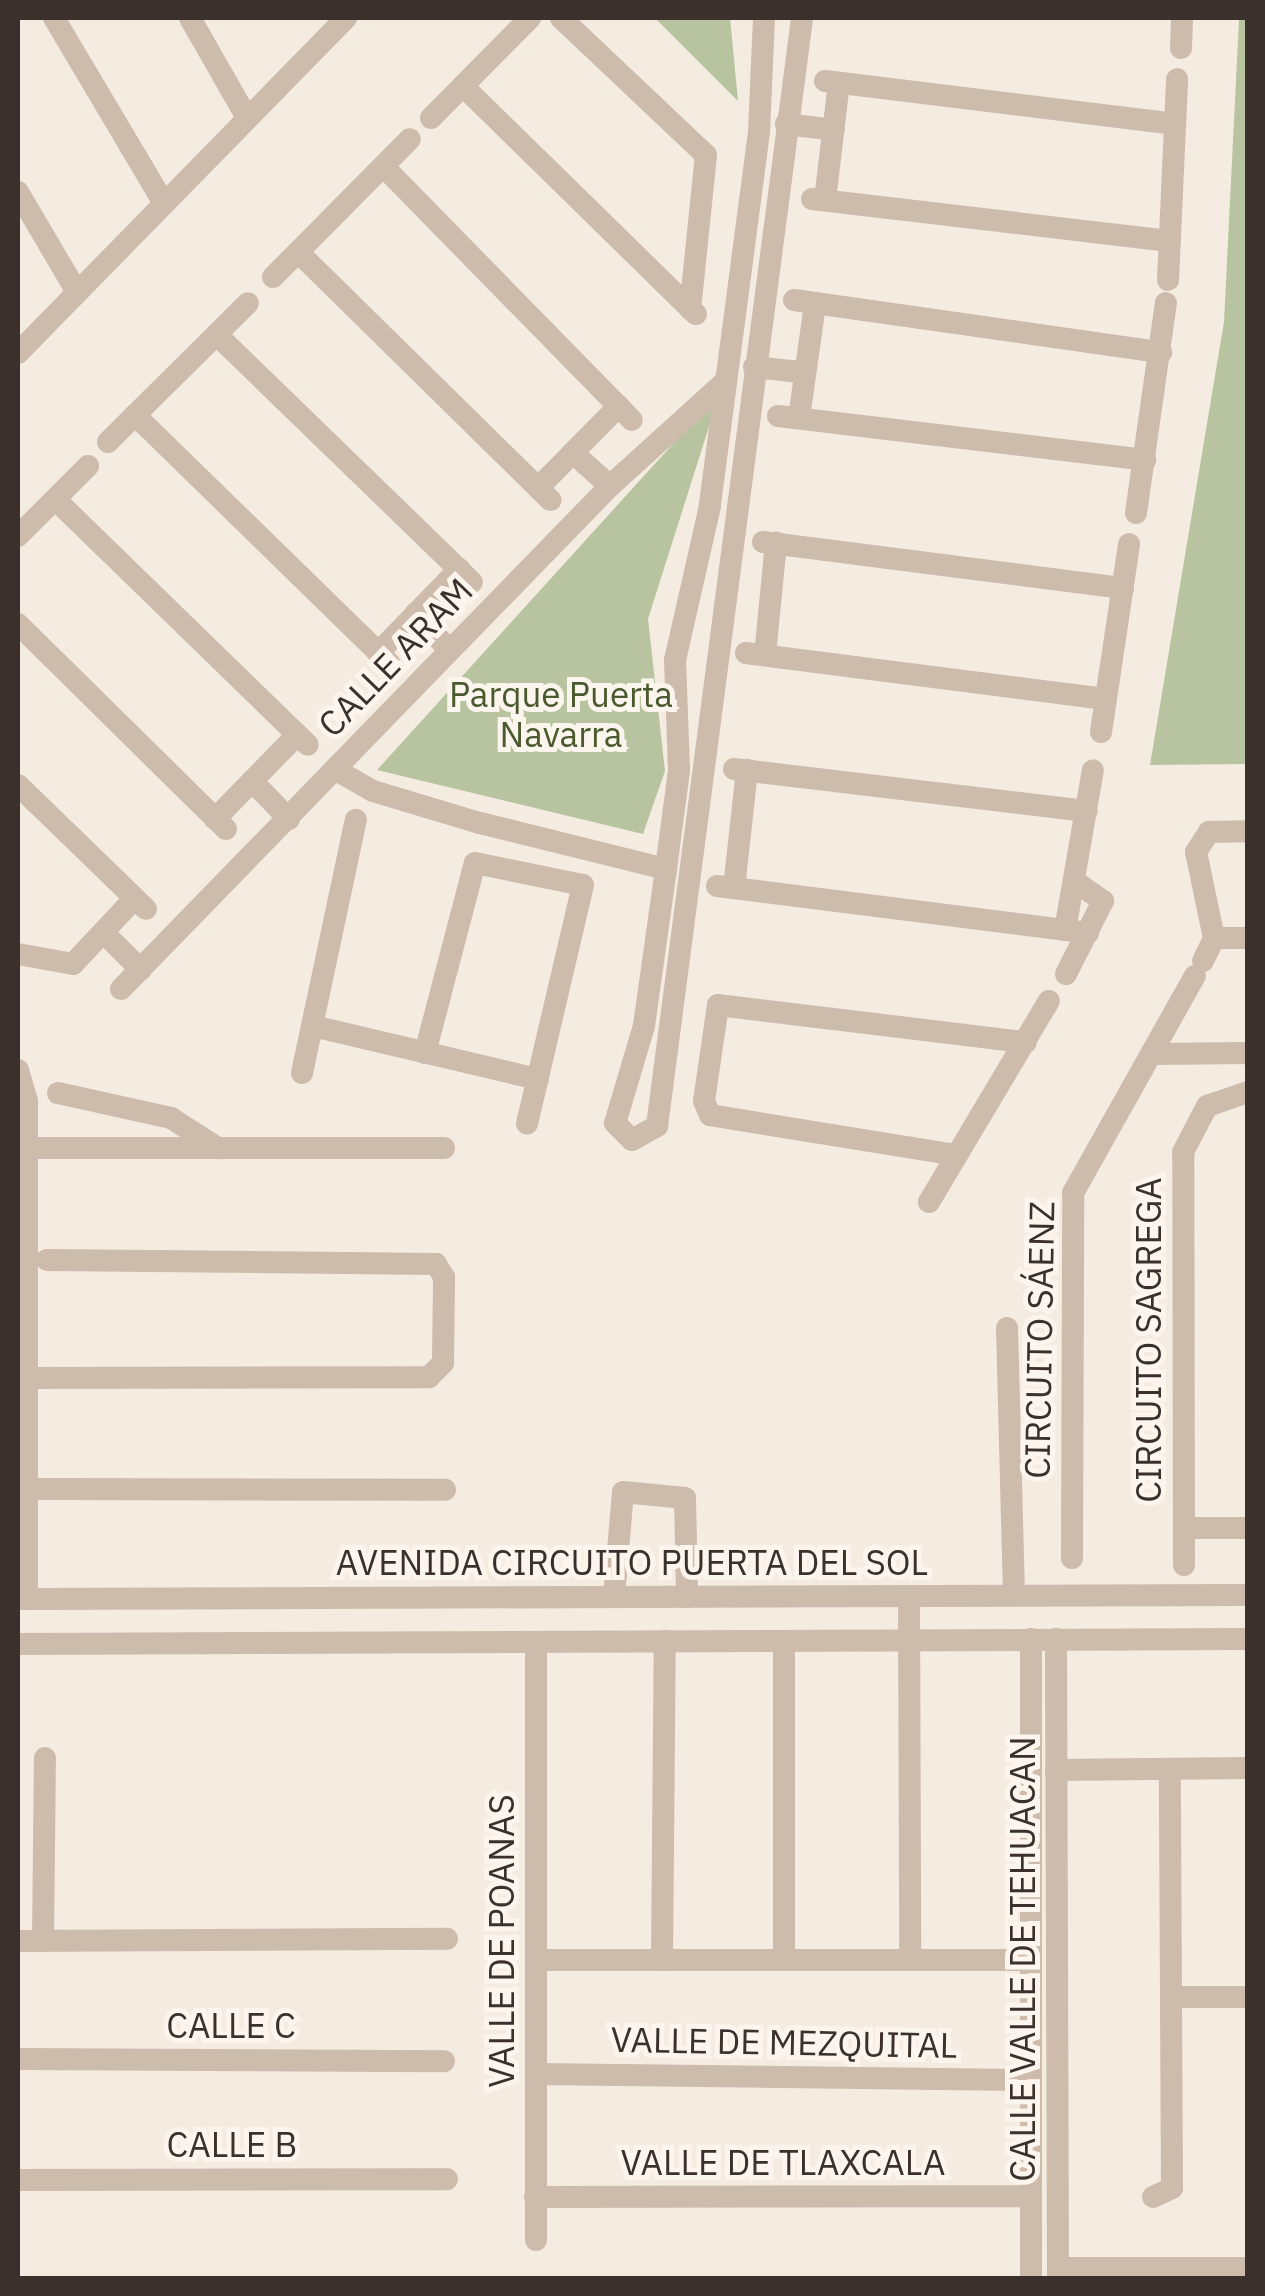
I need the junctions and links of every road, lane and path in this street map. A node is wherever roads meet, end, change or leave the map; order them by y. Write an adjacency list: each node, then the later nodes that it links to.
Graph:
1 (54, 18): 20 (street)
2 (190, 18): 12 (street)
3 (530, 18): 11 (street)
4 (562, 18): 22 (street)
5 (764, 18): 23 (street)
6 (802, 18): 14 (street)
7 (1182, 18): 9 (street)
8 (335, 22): 12 (street)
9 (1182, 48)
10 (1177, 79): 15 (street)
11 (462, 86): 13 (street); 22 (street)
12 (247, 118): 20 (street)
13 (431, 118)
14 (786, 124): 16 (street); 31 (street)
15 (1175, 124): 16 (street); 21 (street)
16 (834, 130): 21 (street)
17 (410, 139): 18 (street)
18 (384, 167): 24 (street); 36 (street)
19 (18, 192): 26 (street)
20 (164, 203): 26 (street)
21 (1170, 241): 29 (street)
22 (701, 244): 23 (street)
23 (740, 250): 33 (street)
24 (298, 252): 25 (street); 36 (street)
25 (273, 277)
26 (77, 292): 30 (street)
27 (248, 303): 28 (street)
28 (217, 335): 34 (street); 47 (street)
29 (1161, 352): 32 (street); 37 (street)
30 (18, 353)
31 (754, 367): 32 (street); 45 (street)
32 (800, 372): 37 (street)
33 (726, 381): 39 (street, CALLE ARAM); 48 (street)
34 (135, 415): 35 (street); 47 (street)
35 (108, 442)
36 (573, 453): 39 (street)
37 (1144, 460): 41 (street)
38 (88, 466): 40 (street)
39 (610, 486): 51 (street, CALLE ARAM)
40 (56, 500): 42 (street); 58 (street)
41 (1136, 513)
42 (18, 536)
43 (1130, 544): 44 (street)
44 (1122, 588): 46 (street); 54 (street)
45 (724, 598): 46 (street); 50 (street)
46 (770, 602): 54 (street)
47 (416, 613): 51 (street)
48 (681, 619): 50 (street); 52 (street)
49 (18, 624): 58 (street)
50 (722, 626): 53 (street)
51 (449, 650): 56 (street, CALLE ARAM)
52 (674, 660): 53 (street); 67 (street)
53 (716, 666): 63 (street)
54 (1105, 699): 55 (street)
55 (1100, 732)
56 (336, 770): 61 (street, CALLE ARAM); 66 (street)
57 (1093, 770): 60 (street)
58 (252, 782): 61 (street)
59 (18, 785): 71 (street)
60 (1087, 812): 65 (street); 69 (street)
61 (289, 819): 75 (street, CALLE ARAM)
62 (356, 820): 79 (street)
63 (695, 828): 65 (street); 81 (street)
64 (1248, 831): 72 (street)
65 (740, 835): 70 (street)
66 (540, 838): 67 (street); 68 (street)
67 (666, 869): 81 (street)
68 (531, 871): 83 (street); 88 (street)
69 (1074, 881): 70 (street); 70 (street)
70 (1077, 931): 76 (street)
71 (104, 933): 74 (street); 75 (street)
72 (1214, 938): 73 (street); 84 (street, CIRCUITO SÁENZ)
73 (1248, 938)
74 (20, 953)
75 (141, 970): 77 (street, CALLE ARAM)
76 (1066, 974)
77 (121, 989)
78 (1049, 1001): 80 (street)
79 (312, 1026): 83 (street); 87 (street)
80 (1026, 1042): 82 (street); 95 (street)
81 (667, 1044): 82 (street)
82 (712, 1050): 95 (street)
83 (425, 1052): 88 (street)
84 (1152, 1054): 85 (street); 104 (street, CIRCUITO SÁENZ)
85 (1242, 1054): 89 (street)
86 (18, 1070): 92 (street)
87 (302, 1073)
88 (538, 1080): 91 (street)
89 (1242, 1091): 102 (street, CIRCUITO SAGREGA)
90 (58, 1094): 93 (street)
91 (527, 1124)
92 (27, 1148): 93 (street); 99 (street)
93 (218, 1148): 94 (street)
94 (444, 1148)
95 (956, 1155): 96 (street)
96 (930, 1202)
97 (47, 1260): 99 (street)
98 (1007, 1328): 106 (street)
99 (25, 1378): 100 (street)
100 (26, 1489): 101 (street); 111 (street)
101 (446, 1490)
102 (1184, 1528): 103 (street); 105 (street, CIRCUITO SAGREGA)
103 (1248, 1528)
104 (1072, 1558)
105 (1184, 1565)
106 (1014, 1595): 107 (street, AVENIDA CIRCUITO PUERTA DEL SOL); 110 (street, AVENIDA CIRCUITO PUERTA DEL SOL)
107 (1248, 1595)
108 (614, 1596): 109 (street, AVENIDA CIRCUITO PUERTA DEL SOL); 109 (street); 111 (street, AVENIDA CIRCUITO PUERTA DEL SOL)
109 (687, 1597): 110 (street, AVENIDA CIRCUITO PUERTA DEL SOL)
110 (909, 1597): 115 (street)
111 (22, 1599)
112 (1056, 1639): 113 (street); 116 (street); 123 (street, CALLE VALLE DE TEHUACAN)
113 (1248, 1639)
114 (784, 1640): 115 (street); 117 (street); 129 (street)
115 (910, 1640): 116 (street); 130 (street)
116 (1031, 1640): 131 (street, CALLE VALLE DE TEHUACAN)
117 (665, 1641): 118 (street); 128 (street)
118 (536, 1642): 119 (street); 127 (street, VALLE DE POANAS)
119 (18, 1644)
120 (45, 1758): 126 (street)
121 (1248, 1768): 122 (street)
122 (1170, 1769): 123 (street); 132 (street)
123 (1056, 1770): 135 (street, CALLE VALLE DE TEHUACAN)
124 (447, 1938): 126 (street)
125 (18, 1941): 126 (street)
126 (43, 1941)
127 (536, 1960): 128 (street); 138 (street, VALLE DE POANAS)
128 (662, 1960): 129 (street)
129 (784, 1960): 130 (street)
130 (910, 1960): 131 (street)
131 (1031, 1960): 134 (street, CALLE VALLE DE TEHUACAN)
132 (1172, 1997): 133 (street); 144 (street)
133 (1248, 1997)
134 (1031, 2021): 135 (street); 139 (street, CALLE VALLE DE TEHUACAN)
135 (1057, 2021): 147 (street, CALLE VALLE DE TEHUACAN)
136 (18, 2059): 137 (street, CALLE C)
137 (444, 2061)
138 (536, 2074): 139 (street, VALLE DE MEZQUITAL); 143 (street, VALLE DE POANAS)
139 (1031, 2080): 142 (street, CALLE VALLE DE TEHUACAN)
140 (447, 2179): 141 (street, CALLE B)
141 (18, 2180)
142 (1031, 2196): 143 (street, VALLE DE TLAXCALA); 149 (street, CALLE VALLE DE TEHUACAN)
143 (536, 2197): 145 (street, VALLE DE POANAS)
144 (1153, 2197)
145 (536, 2240)
146 (1248, 2268): 148 (street)
147 (1058, 2273): 148 (street)
148 (1116, 2273)
149 (1031, 2278)

